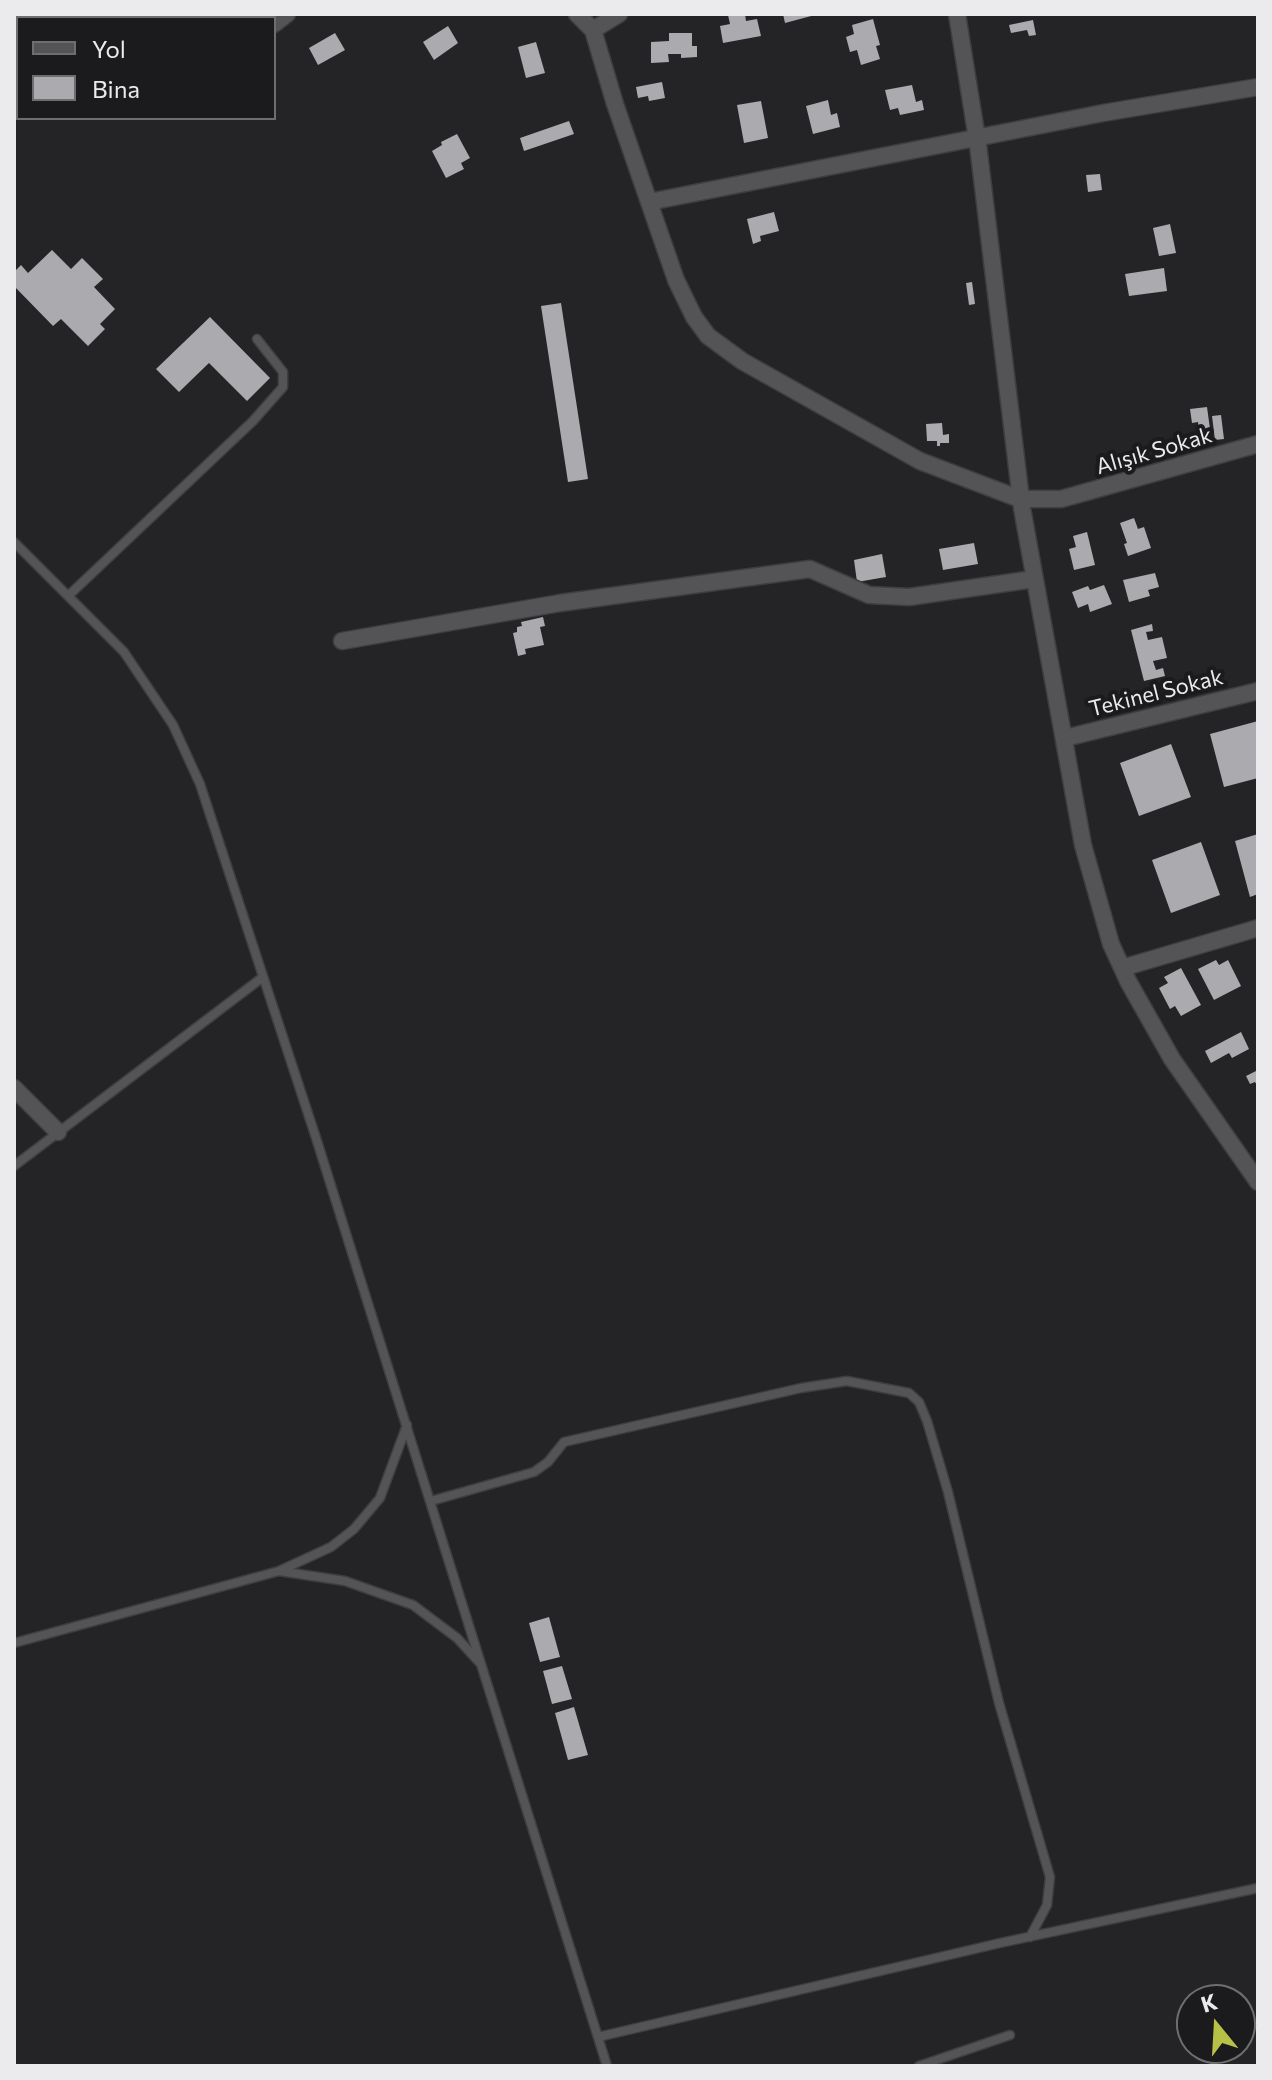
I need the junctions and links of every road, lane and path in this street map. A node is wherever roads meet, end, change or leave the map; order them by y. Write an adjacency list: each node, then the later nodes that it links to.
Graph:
1 (577, 14): 4 (street)
2 (619, 14): 4 (street)
3 (957, 14): 6 (street)
4 (593, 30): 7 (street)
5 (1258, 87): 6 (street)
6 (977, 138): 7 (street); 10 (street)
7 (649, 202): 10 (street)
8 (257, 339): 13 (lane)
9 (1258, 444): 10 (street, Alışık Sokak)
10 (1020, 499): 12 (street)
11 (14, 542): 13 (lane)
12 (1034, 579): 14 (street); 16 (street)
13 (68, 596): 19 (lane)
14 (342, 641)
15 (1258, 691): 16 (street, Tekinel Sokak)
16 (1065, 738): 18 (street)
17 (1258, 928): 18 (street)
18 (1122, 968): 23 (street)
19 (263, 977): 21 (lane); 24 (lane)
20 (14, 1088): 21 (street)
21 (58, 1132): 22 (lane)
22 (14, 1166)
23 (1258, 1182)
24 (407, 1425): 25 (lane); 26 (lane)
25 (431, 1501): 28 (lane); 30 (lane)
26 (279, 1571): 27 (lane); 28 (lane)
27 (14, 1643)
28 (481, 1664): 32 (lane)
29 (1258, 1888): 30 (lane)
30 (1030, 1937): 32 (lane)
31 (1010, 2035): 34 (lane)
32 (598, 2037): 33 (lane)
33 (607, 2066)
34 (919, 2066)

